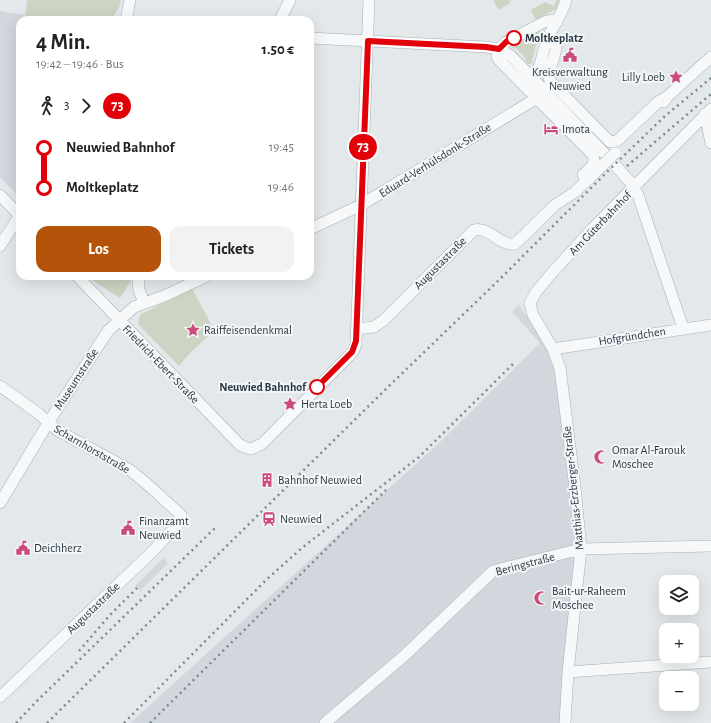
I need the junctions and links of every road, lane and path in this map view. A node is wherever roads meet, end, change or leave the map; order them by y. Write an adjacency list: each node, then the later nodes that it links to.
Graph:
1 (130, 0): 5 (street)
2 (290, 0): 6 (street)
3 (369, 0): 10 (street)
4 (566, 0): 7 (street)
5 (127, 16)
6 (282, 16)
7 (557, 22): 8 (street); 11 (street)
8 (549, 35): 13 (street); 15 (street, Augustastraße)
9 (314, 38): 10 (street)
10 (368, 41): 11 (street); 21 (street)
11 (499, 49): 13 (street); 14 (street)
12 (711, 57): 15 (street, Augustastraße)
13 (532, 78): 14 (street)
14 (540, 94): 18 (street); 20 (street, Augustastraße); 21 (street, Eduard-Verhülsdonk-Straße)
15 (668, 96): 20 (street, Augustastraße, bridge)
16 (708, 112): 17 (street); 18 (street, Am Güterbahnhof)
17 (711, 143)
18 (634, 187): 32 (street); 34 (street, Am Güterbahnhof)
19 (0, 195): 22 (street)
20 (564, 200): 33 (street, Augustastraße)
21 (361, 205): 24 (street, Eduard-Verhülsdonk-Straße); 33 (street)
22 (16, 212)
23 (16, 222): 25 (street)
24 (314, 227)
25 (0, 246)
26 (81, 280): 30 (street, Friedrich-Ebert-Straße)
27 (139, 280): 29 (street)
28 (199, 280): 29 (street)
29 (144, 302): 30 (street)
30 (119, 320): 33 (street, Friedrich-Ebert-Straße); 36 (street, Museumstraße)
31 (711, 325): 32 (street, Hofgründchen)
32 (683, 328): 34 (street, Hofgründchen)
33 (356, 329)
34 (553, 349): 40 (street, Matthias-Erzberger-Straße)
35 (0, 386): 36 (street, Scharnhorststraße)
36 (48, 423): 37 (street, Museumstraße); 38 (street, Scharnhorststraße)
37 (0, 503)
38 (181, 515): 43 (street, Augustastraße)
39 (711, 546): 40 (street, Beringstraße)
40 (581, 549): 42 (street, Matthias-Erzberger-Straße); 44 (street, Beringstraße)
41 (711, 662): 42 (street)
42 (568, 672): 45 (street, Matthias-Erzberger-Straße)
43 (0, 697)
44 (325, 723)
45 (565, 723)

